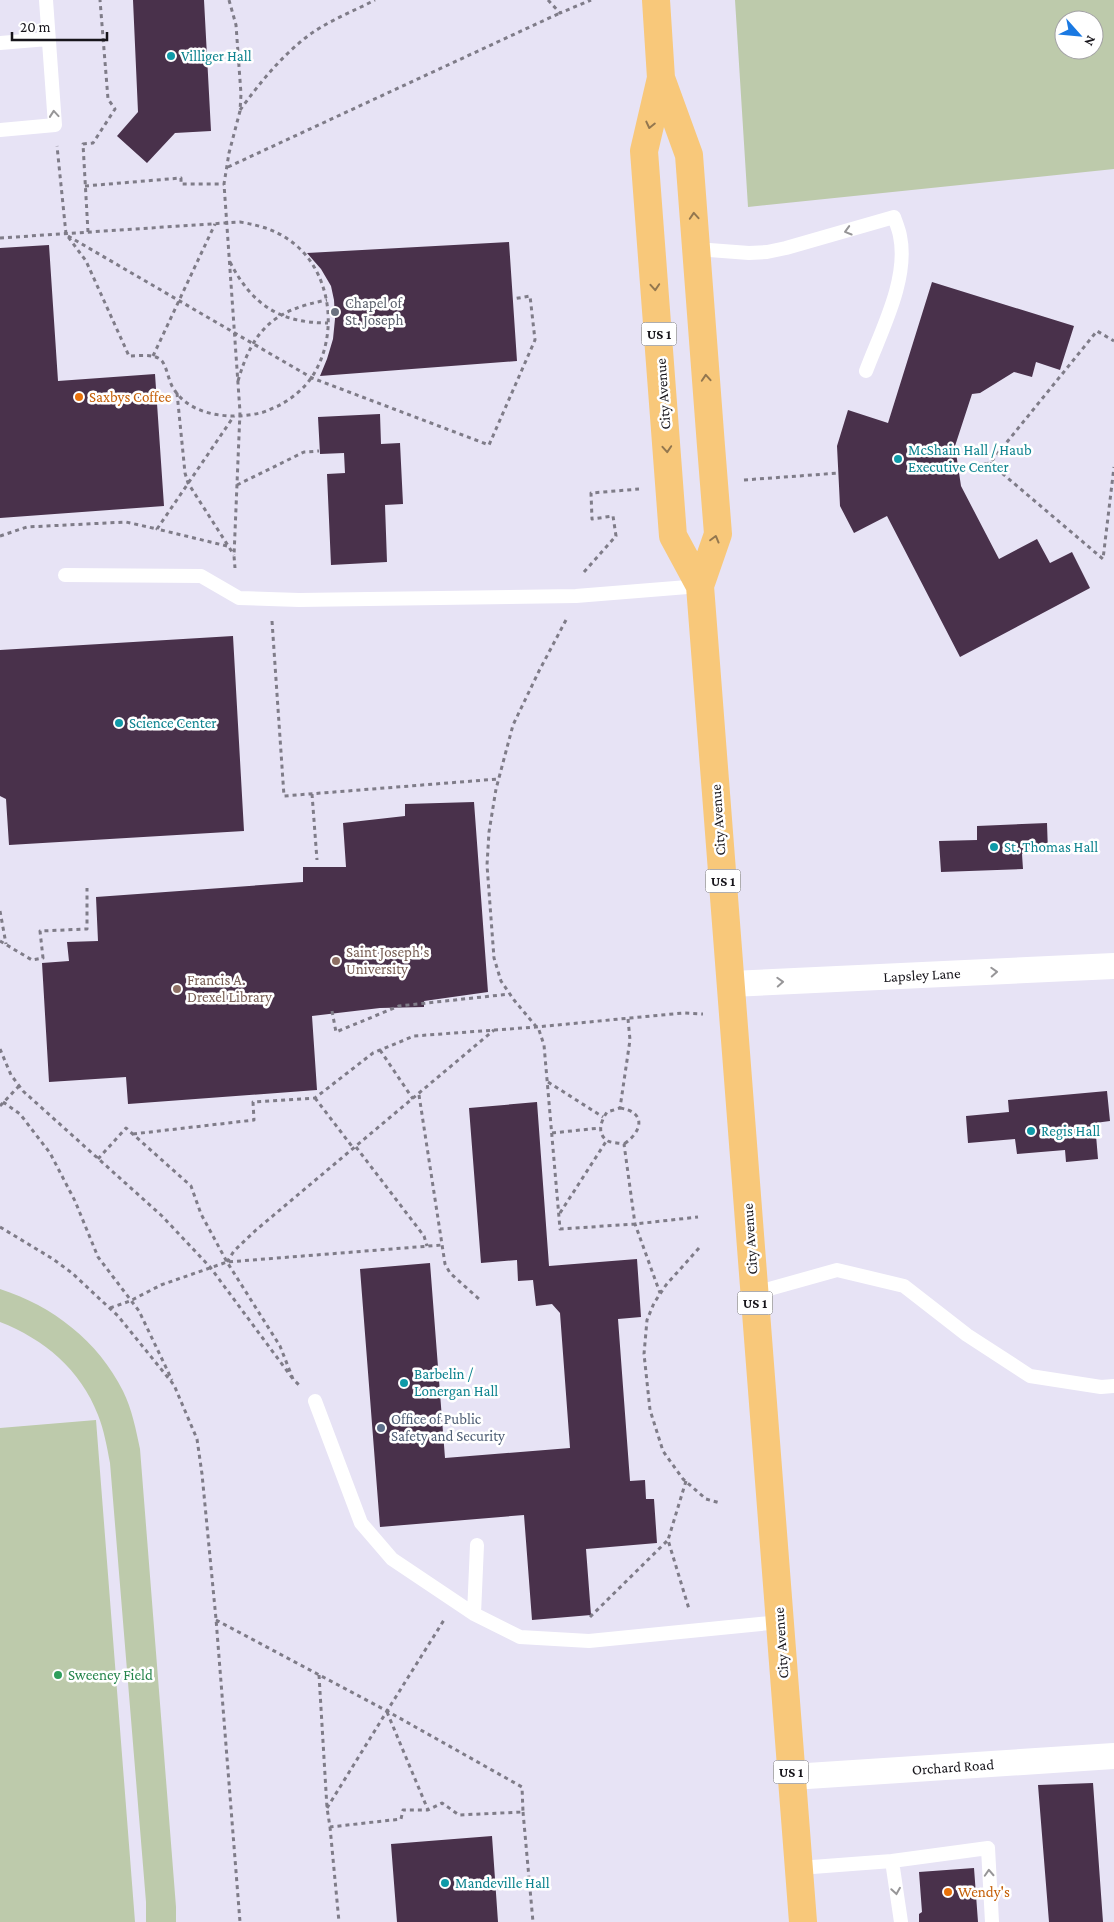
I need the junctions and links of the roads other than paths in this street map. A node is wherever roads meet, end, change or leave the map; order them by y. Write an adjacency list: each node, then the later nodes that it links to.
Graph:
1 (46, 0): 3 (lane)
2 (656, 0): 5 (highway, City Avenue / US 1)
3 (48, 39): 4 (lane); 6 (lane, one-way to 3)
4 (0, 43)
5 (661, 78): 7 (highway, City Avenue / US 1, one-way to 5); 10 (highway, City Avenue / US 1, one-way to 10)
6 (0, 130)
7 (696, 249): 8 (lane, one-way to 7); 10 (highway, City Avenue / US 1, one-way to 7)
8 (866, 371)
9 (65, 575): 10 (lane)
10 (700, 586): 12 (highway, City Avenue / US 1)
11 (1114, 966): 12 (street, Lapsley Lane, one-way to 11)
12 (731, 984): 13 (highway, City Avenue / US 1)
13 (755, 1293): 14 (lane); 18 (highway, City Avenue / US 1)
14 (1114, 1386)
15 (314, 1401): 17 (lane)
16 (477, 1545): 17 (lane)
17 (474, 1614): 18 (lane)
18 (780, 1622): 20 (highway, City Avenue / US 1)
19 (1114, 1756): 20 (street, Orchard Road)
20 (792, 1777): 22 (highway, City Avenue / US 1)
21 (892, 1861): 22 (lane); 24 (lane, one-way to 24); 25 (lane, one-way to 21)
22 (799, 1868): 23 (highway, City Avenue / US 1)
23 (803, 1922)
24 (901, 1922)
25 (992, 1922)

